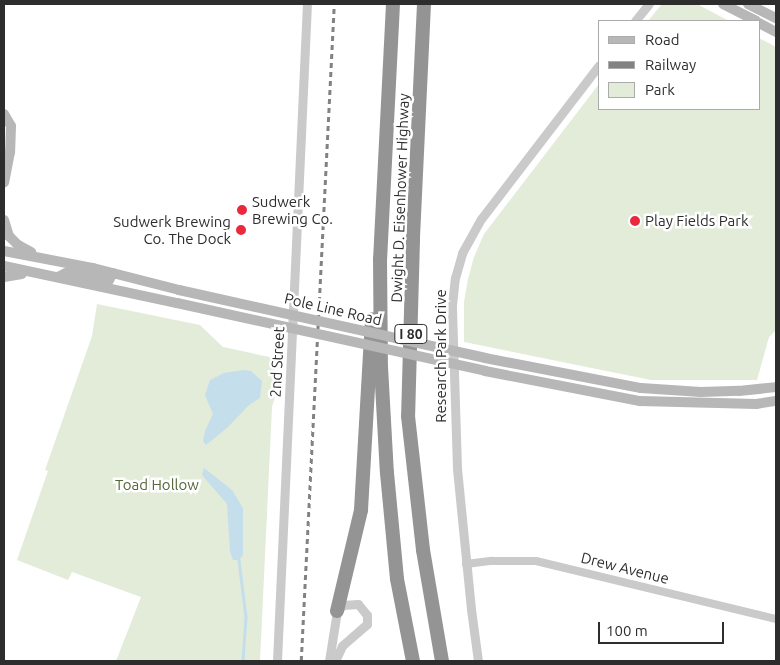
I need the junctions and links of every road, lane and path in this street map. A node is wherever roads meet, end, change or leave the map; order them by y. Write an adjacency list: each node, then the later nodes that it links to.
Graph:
1 (307, 4): 29 (street, 2nd Street)
2 (393, 4): 18 (highway, Dwight D. Eisenhower Highway / I 80)
3 (424, 4): 33 (highway, Dwight D. Eisenhower Highway / I 80)
4 (649, 4): 8 (street)
5 (723, 4): 9 (main road)
6 (748, 4): 7 (main road)
7 (776, 18)
8 (636, 20)
9 (753, 20)
10 (760, 24): 11 (main road)
11 (776, 32)
12 (598, 66): 26 (street, Research Park Drive)
13 (4, 114): 14 (main road)
14 (4, 182)
15 (4, 220): 17 (main road)
16 (4, 251): 17 (main road, Pole Line Road)
17 (43, 258): 20 (main road, Pole Line Road)
18 (380, 258): 27 (highway); 32 (highway, Dwight D. Eisenhower Highway / I 80)
19 (4, 266): 21 (main road, Pole Line Road)
20 (113, 273): 23 (main road); 24 (main road, Pole Line Road, bridge)
21 (40, 274): 22 (main road); 23 (main road, Pole Line Road)
22 (4, 277)
23 (57, 278): 25 (main road, Pole Line Road, bridge)
24 (776, 387)
25 (776, 401)
26 (466, 564): 28 (street, Drew Avenue); 34 (street, Research Park Drive)
27 (337, 611): 30 (street); 31 (street)
28 (776, 619)
29 (278, 661)
30 (329, 661)
31 (335, 661)
32 (412, 661)
33 (442, 661)
34 (478, 661)

